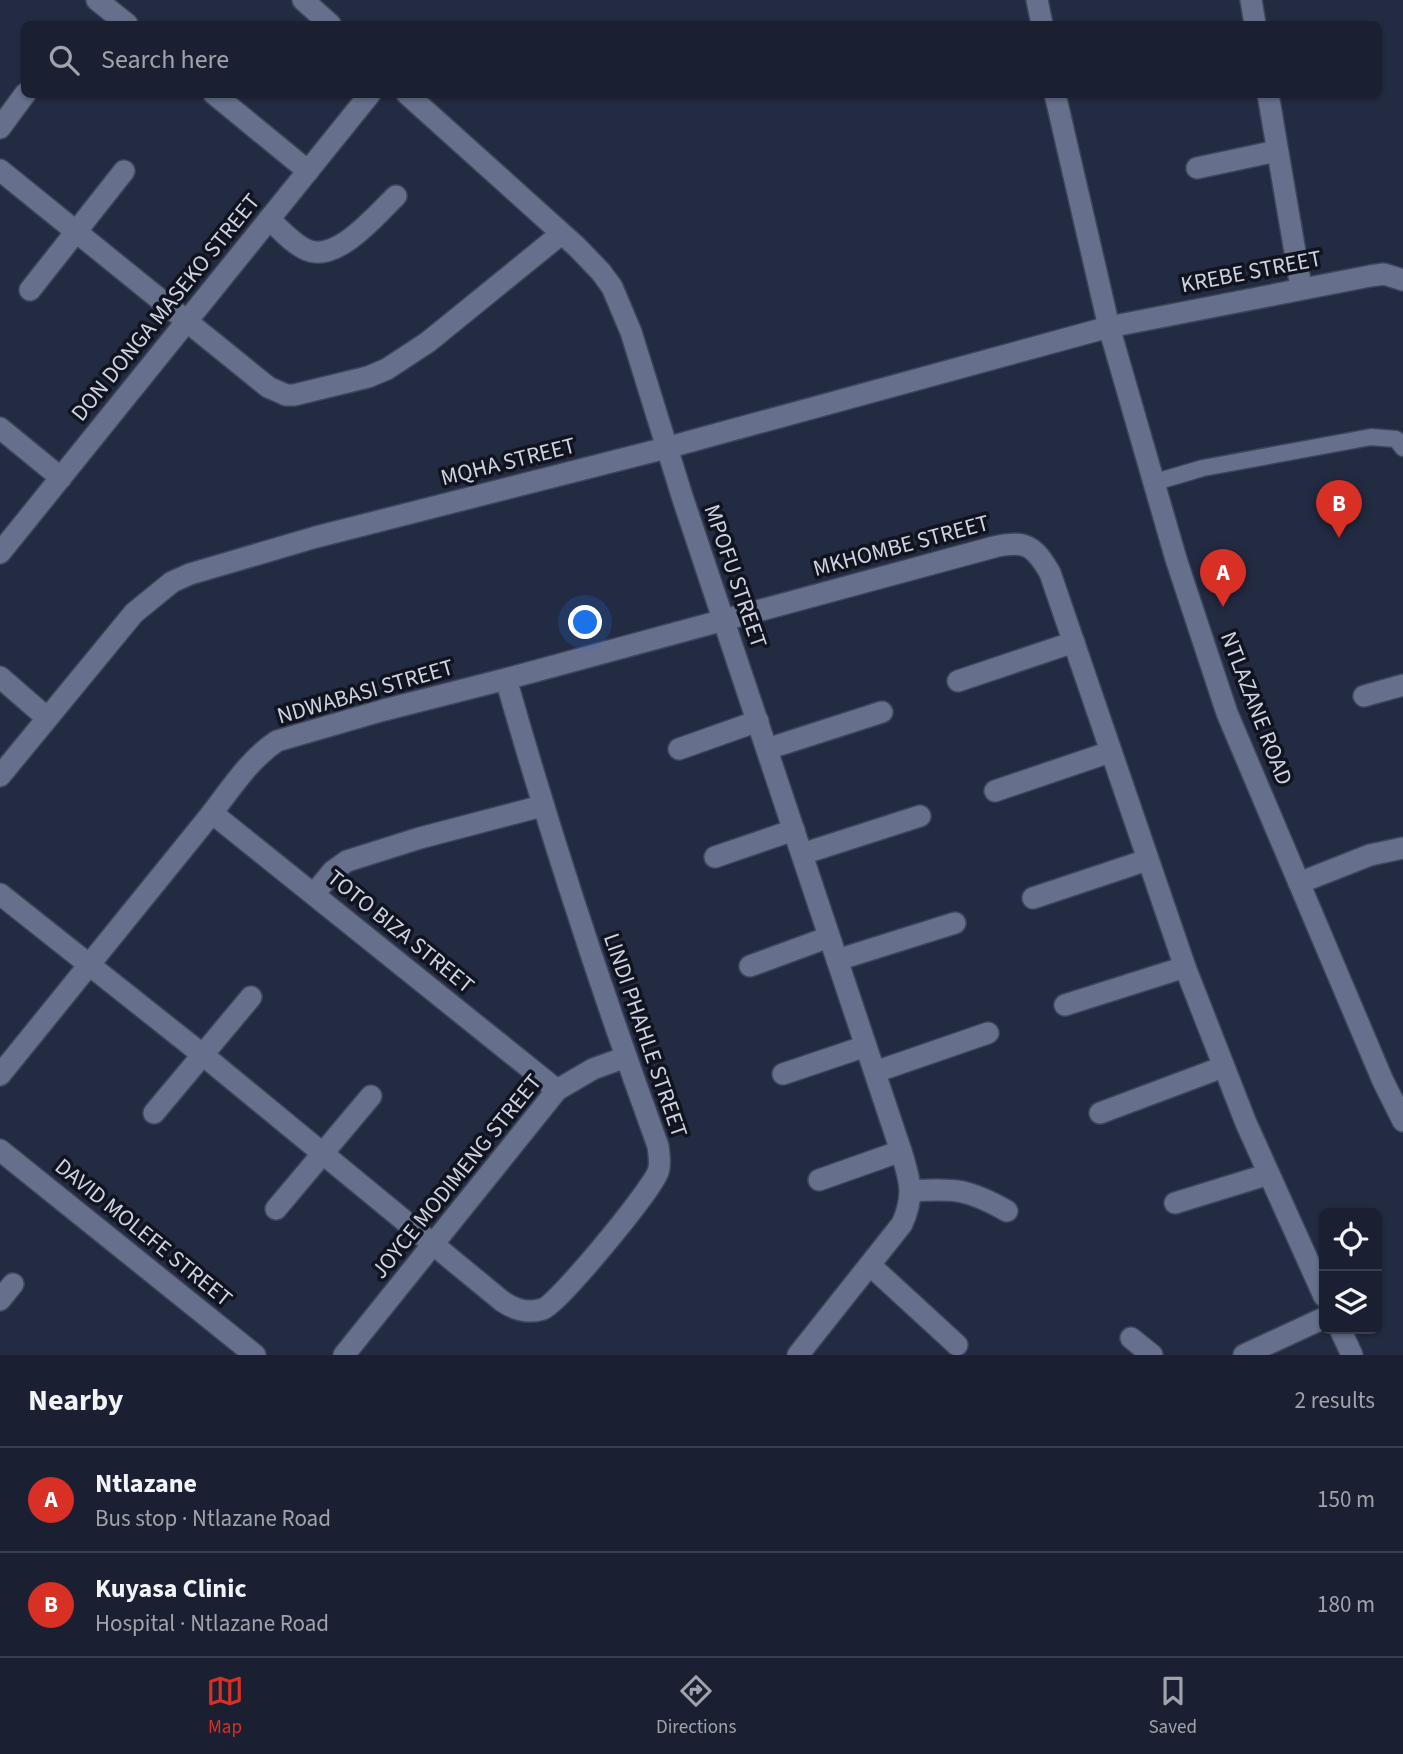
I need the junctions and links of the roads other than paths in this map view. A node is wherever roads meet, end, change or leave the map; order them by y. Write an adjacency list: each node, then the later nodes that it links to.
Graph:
1 (97, 0): 5 (street)
2 (303, 0): 6 (street)
3 (1037, 0): 7 (street)
4 (1251, 0): 8 (street)
5 (123, 21)
6 (327, 21)
7 (1041, 21)
8 (1254, 21)
9 (22, 98): 15 (street)
10 (219, 98): 20 (street)
11 (367, 98): 20 (street, DON DONGA MASEKO STREET)
12 (411, 98): 24 (street, MPOFU STREET)
13 (1056, 98): 29 (street, NTLAZANE ROAD)
14 (1269, 98): 16 (street)
15 (0, 128)
16 (1277, 151): 17 (street); 26 (street)
17 (1197, 168)
18 (0, 170): 23 (street)
19 (124, 171): 23 (street)
20 (308, 171): 22 (street, DON DONGA MASEKO STREET)
21 (396, 196): 22 (street)
22 (269, 219): 28 (street, DON DONGA MASEKO STREET)
23 (77, 230): 27 (street); 28 (street)
24 (561, 234): 28 (street); 31 (street, MPOFU STREET)
25 (1403, 280): 26 (street, KREBE STREET)
26 (1301, 288): 29 (street, KREBE STREET)
27 (30, 290)
28 (188, 320): 33 (street, DON DONGA MASEKO STREET)
29 (1109, 327): 31 (street, MQHA STREET); 34 (street, NTLAZANE ROAD)
30 (0, 428): 33 (street)
31 (666, 448): 36 (street, MPOFU STREET); 44 (street, MQHA STREET)
32 (1403, 448): 34 (lane)
33 (61, 478): 35 (street, DON DONGA MASEKO STREET)
34 (1152, 483): 59 (street, NTLAZANE ROAD)
35 (0, 553)
36 (723, 620): 37 (street, MKHOMBE STREET); 39 (street, NDWABASI STREET); 45 (street, MPOFU STREET)
37 (1073, 642): 40 (street); 48 (street, MKHOMBE STREET)
38 (0, 677): 44 (street)
39 (506, 680): 51 (street, LINDI PHAHLE STREET); 52 (street, NDWABASI STREET)
40 (958, 681)
41 (1403, 685): 42 (street)
42 (1364, 696)
43 (882, 712): 47 (street)
44 (47, 718): 49 (street, MQHA STREET)
45 (758, 722): 46 (street); 47 (street, MPOFU STREET)
46 (679, 749)
47 (767, 749): 54 (street, MPOFU STREET)
48 (1110, 752): 50 (street); 58 (street, MKHOMBE STREET)
49 (0, 776)
50 (995, 791)
51 (542, 806): 61 (street); 74 (street, LINDI PHAHLE STREET)
52 (212, 813): 61 (street, TOTO BIZA STREET); 66 (street, NDWABASI STREET)
53 (920, 816): 56 (street)
54 (794, 830): 56 (street, MPOFU STREET); 57 (street)
55 (1403, 848): 59 (street)
56 (802, 854): 64 (street, MPOFU STREET)
57 (715, 857)
58 (1147, 860): 62 (street); 68 (street, MKHOMBE STREET)
59 (1299, 883): 83 (street, NTLAZANE ROAD)
60 (0, 894): 66 (street, LINDI PHAHLE STREET)
61 (314, 894): 79 (street, TOTO BIZA STREET)
62 (1033, 898)
63 (955, 923): 65 (street)
64 (829, 936): 65 (street, MPOFU STREET); 67 (street)
65 (837, 960): 72 (street, MPOFU STREET)
66 (89, 965): 73 (street, LINDI PHAHLE STREET); 78 (street, NDWABASI STREET)
67 (750, 966)
68 (1185, 967): 70 (street); 75 (street, MKHOMBE STREET)
69 (251, 996): 73 (street)
70 (1065, 1005)
71 (988, 1033): 76 (street)
72 (866, 1046): 76 (street, MPOFU STREET); 77 (street)
73 (203, 1055): 81 (street); 86 (street, LINDI PHAHLE STREET)
74 (626, 1057): 79 (street, JOYCE MODIMENG STREET); 93 (street, LINDI PHAHLE STREET)
75 (1223, 1067): 82 (street); 87 (street, MKHOMBE STREET)
76 (875, 1072): 85 (street, MPOFU STREET)
77 (783, 1074)
78 (0, 1075)
79 (557, 1090): 93 (street, JOYCE MODIMENG STREET)
80 (371, 1096): 86 (street)
81 (154, 1113)
82 (1100, 1113)
83 (1403, 1121)
84 (0, 1150): 101 (street, DAVID MOLEFE STREET)
85 (901, 1151): 88 (street); 89 (street, MPOFU STREET)
86 (323, 1153): 91 (street); 93 (street, LINDI PHAHLE STREET)
87 (1269, 1174): 90 (street); 95 (street, MKHOMBE STREET)
88 (819, 1180)
89 (911, 1191): 92 (street); 94 (street, MPOFU STREET)
90 (1175, 1203)
91 (276, 1209)
92 (1007, 1211)
93 (435, 1244): 100 (street, JOYCE MODIMENG STREET)
94 (871, 1266): 99 (street); 102 (street, MPOFU STREET)
95 (1319, 1285)
96 (1319, 1320): 104 (street)
97 (1342, 1334): 105 (street)
98 (1131, 1338): 103 (street)
99 (957, 1345)
100 (347, 1354)
101 (255, 1355)
102 (798, 1355)
103 (1152, 1355)
104 (1244, 1355)
105 (1352, 1355)

